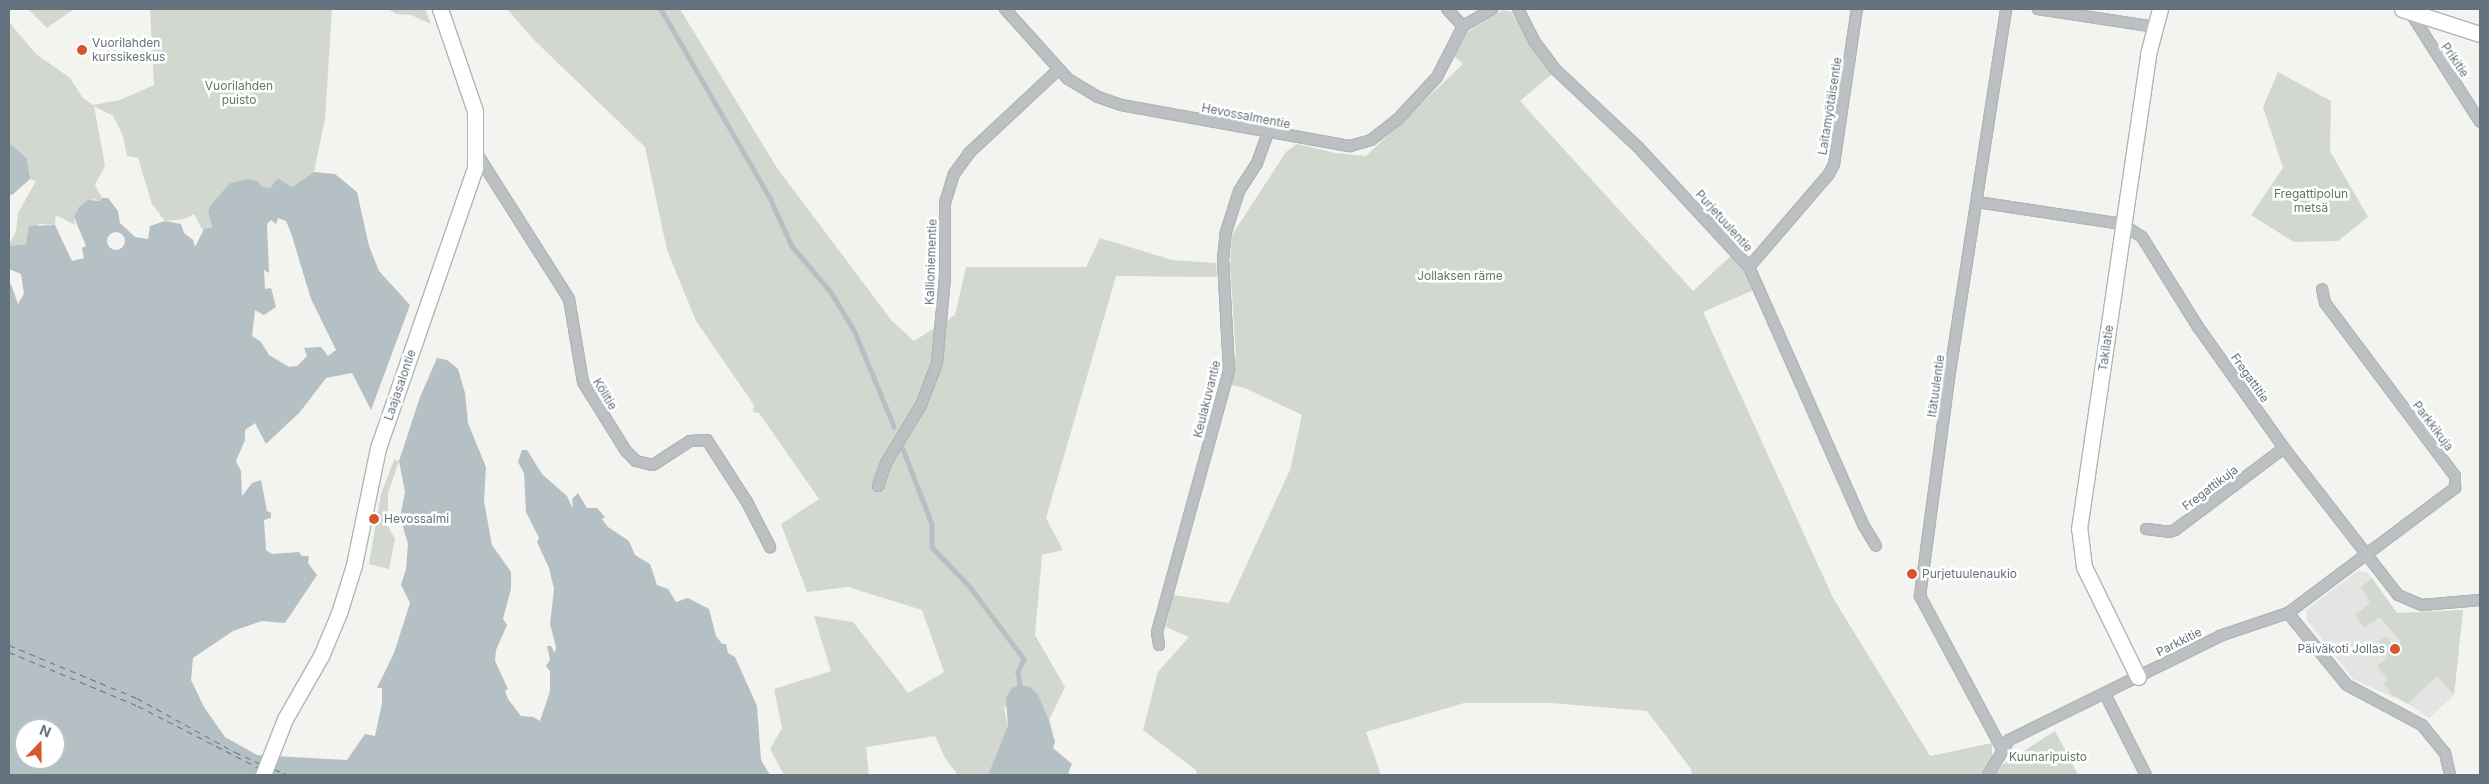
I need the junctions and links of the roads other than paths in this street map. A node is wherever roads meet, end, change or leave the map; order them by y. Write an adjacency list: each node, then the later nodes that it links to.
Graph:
1 (440, 9): 17 (main road, Laajasalontie)
2 (1006, 9): 14 (street, Hevossalmentie)
3 (1447, 9): 11 (street)
4 (1492, 9): 11 (street)
5 (1518, 9): 20 (street, Purjetuulentie)
6 (1857, 9): 20 (street, Laitamyötäisentie)
7 (2006, 9): 18 (street, Itätuulentie)
8 (2038, 9): 12 (street)
9 (2160, 9): 12 (main road, Takilatie)
10 (2406, 10): 13 (main road); 15 (street, Prikitie)
11 (1463, 26): 16 (street, Hevossalmentie)
12 (2155, 27): 19 (main road, Takilatie)
13 (2480, 34)
14 (1058, 70): 16 (street, Hevossalmentie); 23 (street, Kallioniementie)
15 (2480, 122)
16 (1268, 132): 30 (street, Keulakuvantie)
17 (478, 154): 26 (street, Kölitie); 34 (main road, Laajasalontie)
18 (1977, 202): 19 (street, Fregattitie); 33 (street, Itätuulentie)
19 (2122, 224): 22 (street, Fregattitie); 31 (main road, Takilatie)
20 (1749, 267): 25 (street, Purjetuulentie)
21 (2322, 289): 27 (street, Parkkikuja)
22 (2284, 448): 24 (street, Fregattikuja); 27 (street, Fregattitie)
23 (878, 486)
24 (2146, 529)
25 (1876, 546)
26 (770, 547)
27 (2365, 556): 28 (street, Fregattitie); 29 (street, Parkkitie)
28 (2480, 600)
29 (2288, 613): 31 (street, Parkkitie); 37 (street)
30 (1159, 644)
31 (2138, 677): 32 (street, Parkkitie)
32 (2105, 694): 33 (street, Parkkitie); 36 (street)
33 (2002, 749): 35 (street)
34 (263, 775)
35 (1988, 775)
36 (2146, 775)
37 (2450, 775)

